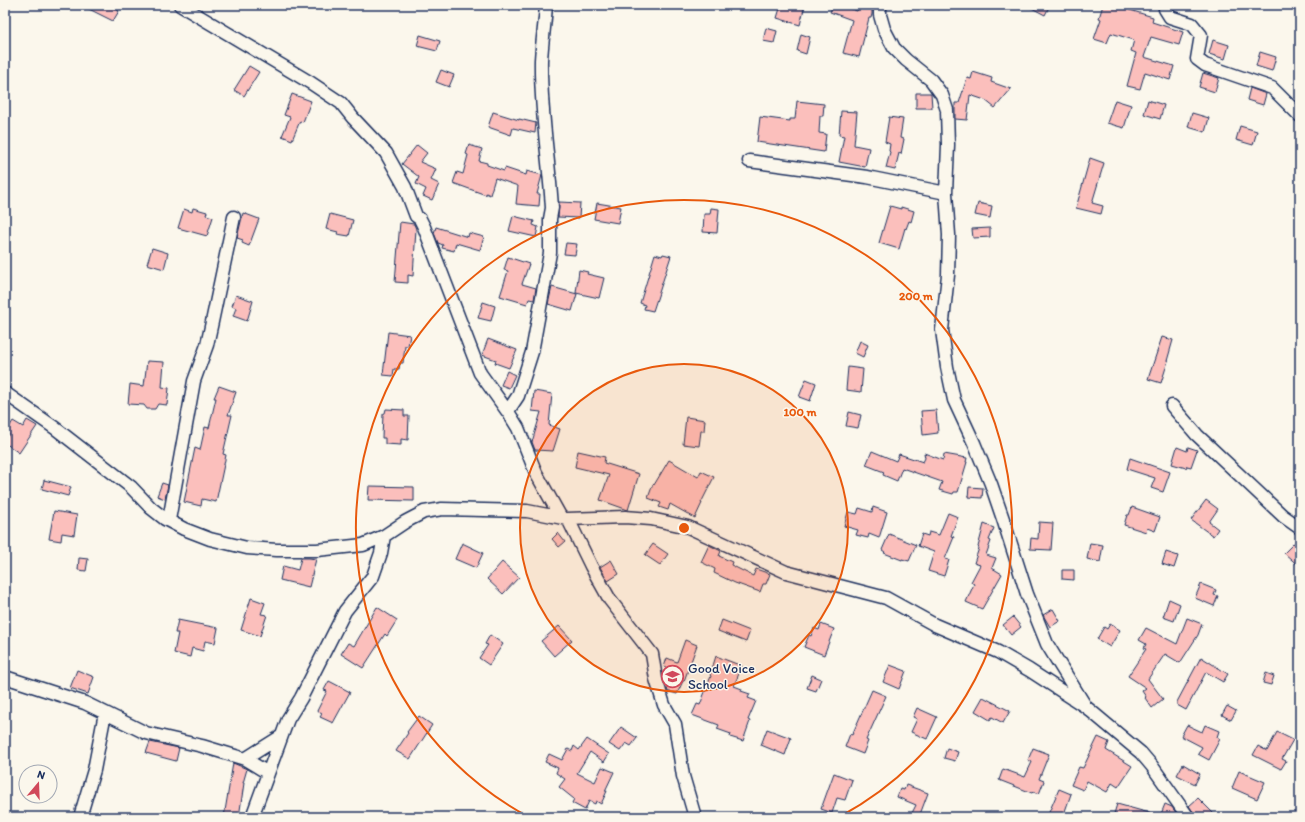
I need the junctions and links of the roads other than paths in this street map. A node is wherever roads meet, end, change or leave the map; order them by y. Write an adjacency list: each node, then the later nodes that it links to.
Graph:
1 (180, 5): 11 (street)
2 (546, 5): 11 (street)
3 (880, 5): 7 (street)
4 (1166, 5): 5 (street)
5 (1300, 116)
6 (749, 161): 7 (street)
7 (946, 193): 17 (street)
8 (234, 217): 13 (street)
9 (5, 393): 13 (street)
10 (1172, 406): 14 (street)
11 (508, 411): 12 (street)
12 (564, 518): 15 (street); 17 (street); 24 (street)
13 (169, 520): 15 (street)
14 (1300, 528)
15 (384, 536): 19 (street)
16 (5, 677): 18 (street)
17 (1086, 708): 25 (street)
18 (105, 712): 20 (street); 22 (street)
19 (280, 737): 20 (street); 21 (street)
20 (245, 759): 21 (street)
21 (268, 773): 23 (street)
22 (80, 817)
23 (252, 817)
24 (695, 817)
25 (1188, 817)

